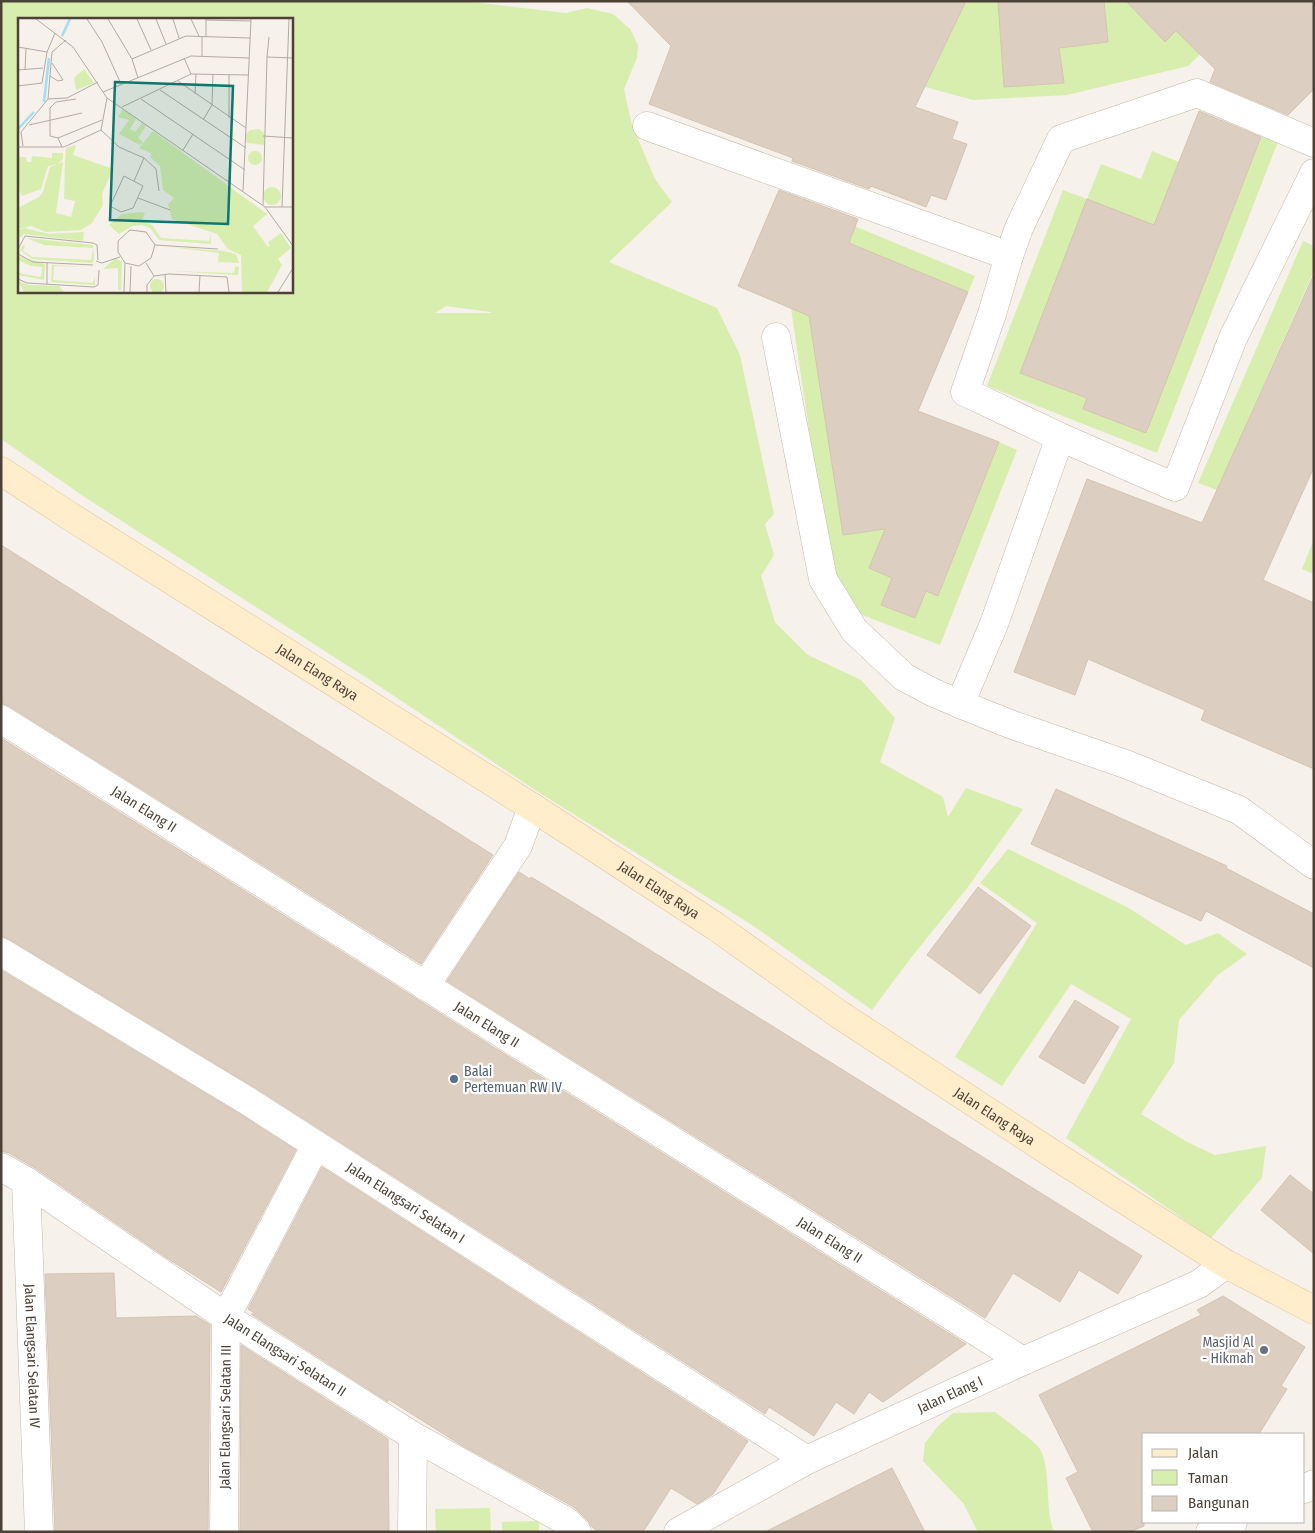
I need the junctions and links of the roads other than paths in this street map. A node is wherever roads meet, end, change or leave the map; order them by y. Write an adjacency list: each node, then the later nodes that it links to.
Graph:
1 (647, 126): 4 (street)
2 (1314, 143): 4 (street)
3 (1314, 173): 6 (street)
4 (1009, 256): 6 (street)
5 (776, 337): 8 (street)
6 (1060, 437): 8 (street)
7 (1, 471): 10 (main road, Jalan Elang Raya)
8 (960, 704): 11 (street)
9 (1, 719): 13 (street, Jalan Elang II)
10 (532, 807): 13 (street); 17 (main road, Jalan Elang Raya)
11 (1314, 865)
12 (1, 952): 14 (street, Jalan Elangsari Selatan I)
13 (425, 986): 20 (street, Jalan Elang II)
14 (316, 1145): 19 (street, Jalan Elangsari Selatan III); 22 (street, Jalan Elangsari Selatan I)
15 (1, 1167): 16 (street, Jalan Elangsari Selatan II)
16 (26, 1181): 19 (street, Jalan Elangsari Selatan II); 24 (street, Jalan Elangsari Selatan IV)
17 (1226, 1264): 18 (main road, Jalan Elang Raya); 20 (street, Jalan Elang I)
18 (1314, 1310)
19 (226, 1317): 21 (street, Jalan Elangsari Selatan II); 25 (street, Jalan Elangsari Selatan III)
20 (1023, 1361): 22 (street, Jalan Elang I)
21 (413, 1436): 26 (street); 27 (street, Jalan Elangsari Selatan II)
22 (807, 1460): 28 (street, Jalan Elang I)
23 (1231, 1523): 29 (street)
24 (38, 1532)
25 (224, 1532)
26 (412, 1532)
27 (577, 1532)
28 (678, 1532)
29 (1210, 1532)

